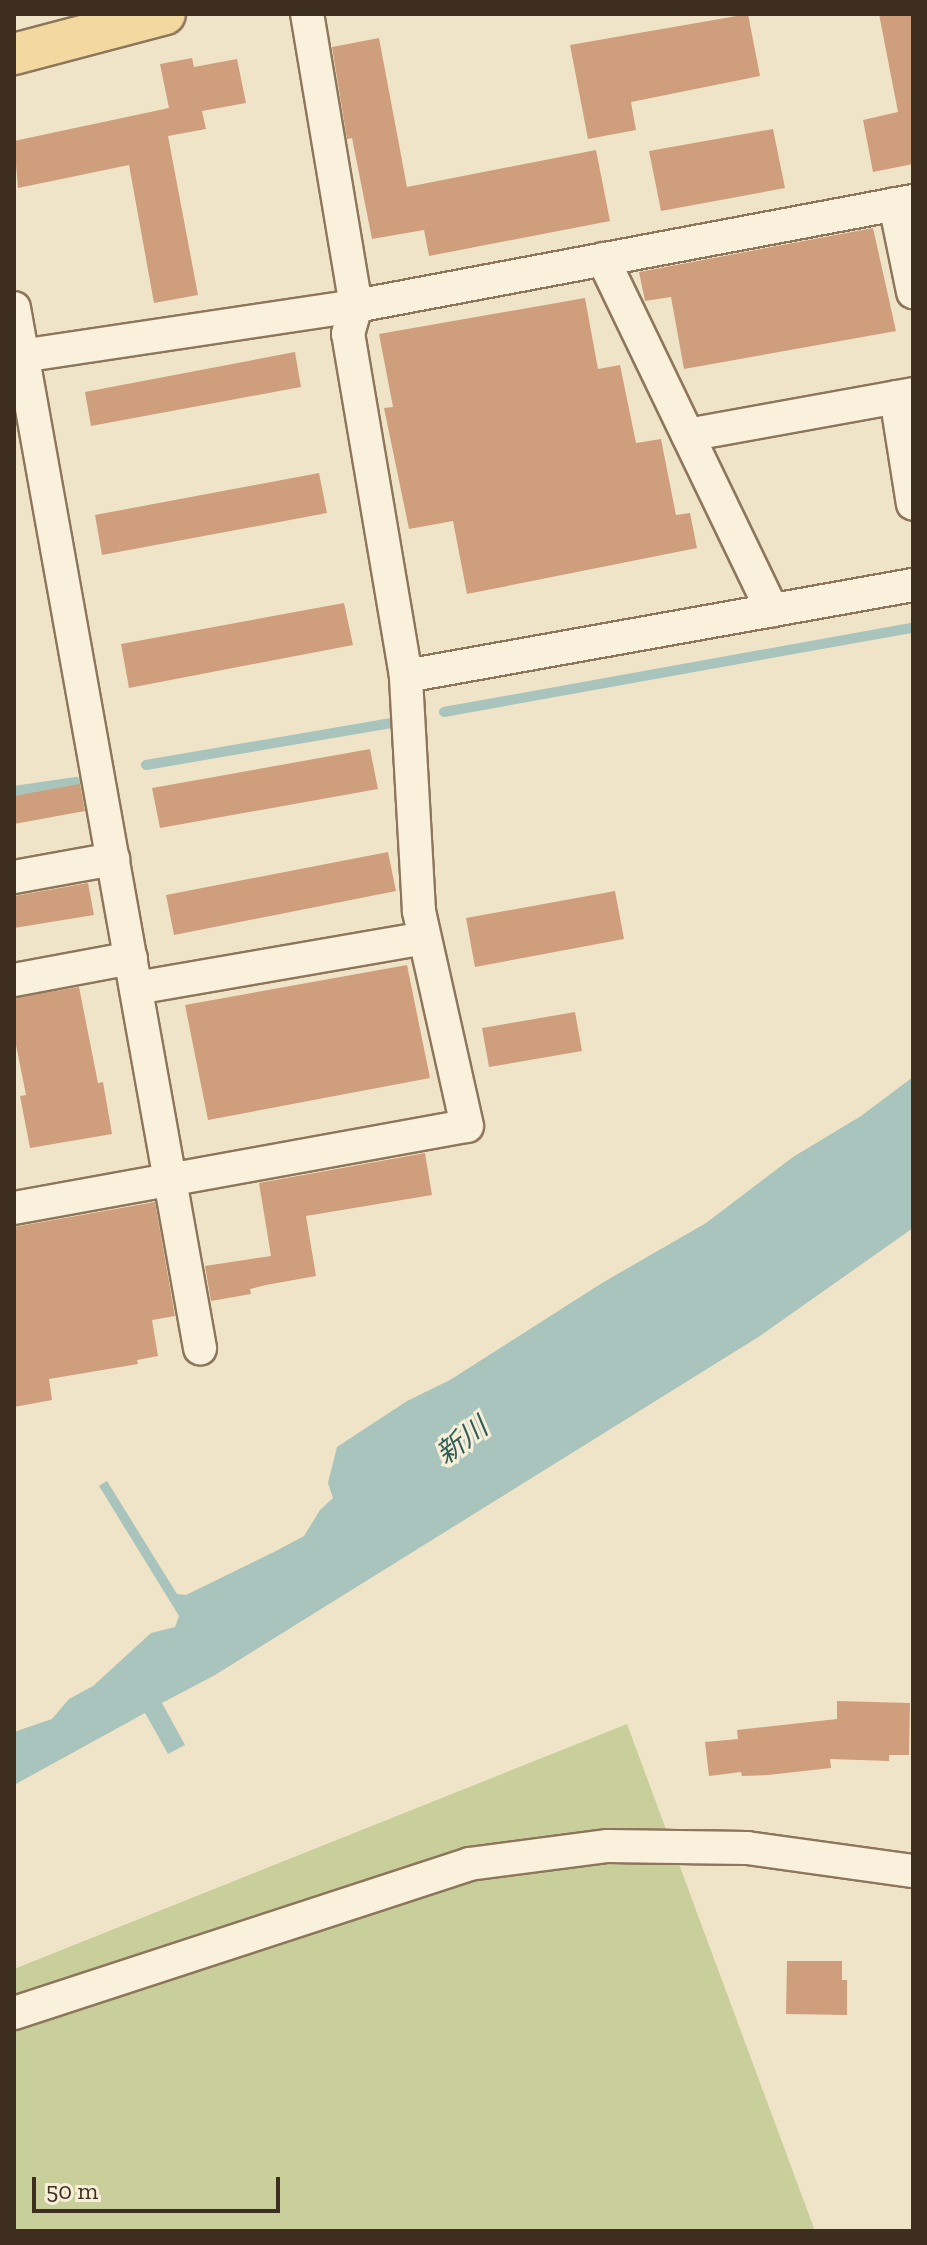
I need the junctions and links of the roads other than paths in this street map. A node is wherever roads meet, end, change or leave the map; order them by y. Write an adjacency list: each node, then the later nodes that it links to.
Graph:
1 (165, 14): 3 (main road)
2 (307, 14): 7 (street)
3 (14, 54)
4 (904, 203): 5 (street); 6 (street)
5 (603, 259): 7 (street); 11 (street)
6 (913, 292)
7 (356, 306): 9 (street); 15 (street)
8 (14, 308): 9 (street)
9 (18, 357): 16 (street)
10 (905, 395): 11 (street); 12 (street)
11 (688, 435): 14 (street)
12 (913, 504)
13 (913, 585): 14 (street)
14 (772, 610): 15 (street)
15 (406, 676): 18 (street)
16 (113, 859): 17 (street); 19 (street)
17 (14, 877)
18 (424, 938): 19 (street); 21 (street)
19 (133, 973): 20 (street); 21 (street)
20 (14, 980)
21 (170, 1179): 22 (street); 23 (street)
22 (14, 1208)
23 (200, 1348)
24 (913, 1871): 25 (street)
25 (14, 2013)

